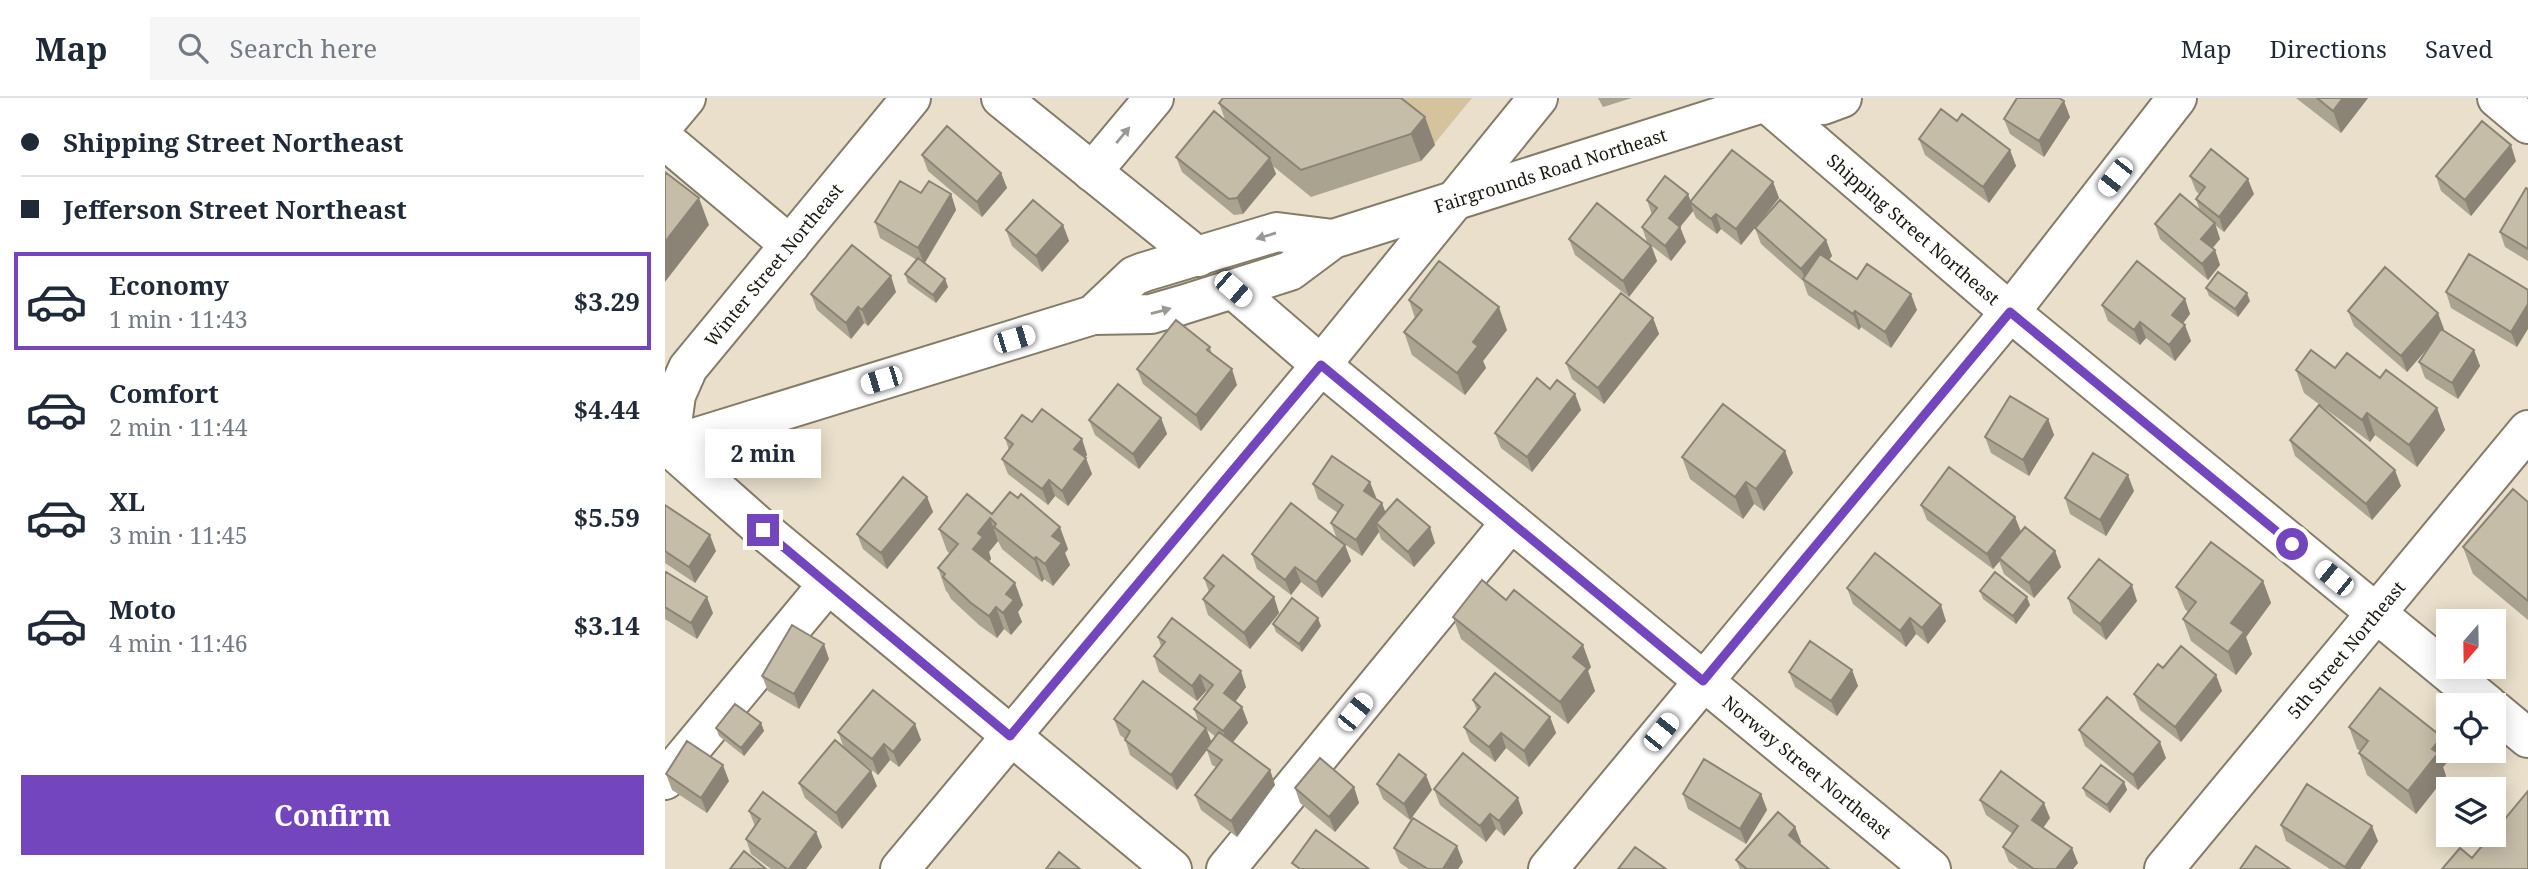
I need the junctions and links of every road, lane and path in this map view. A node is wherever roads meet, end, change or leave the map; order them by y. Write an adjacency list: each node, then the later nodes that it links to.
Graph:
1 (686, 98): 10 (street)
2 (911, 98): 16 (street, Winter Street Northeast)
3 (1154, 98): 13 (street, one-way to 3)
4 (1538, 98): 14 (street)
5 (1842, 98): 8 (street, Fairgrounds Road Northeast)
6 (2177, 98): 19 (street)
7 (2497, 98): 11 (street)
8 (1767, 99): 14 (street, Fairgrounds Road Northeast); 19 (street, Shipping Street Northeast)
9 (1021, 104): 13 (street)
10 (665, 123)
11 (2528, 124)
12 (665, 140): 16 (street)
13 (1092, 172): 17 (street)
14 (1456, 199): 15 (street, Fairgrounds Road Northeast); 21 (street)
15 (1333, 239): 17 (street, Fairgrounds Road Northeast, one-way to 17); 18 (street, Fairgrounds Road Northeast)
16 (790, 245): 23 (street, Winter Street Northeast)
17 (1198, 257): 20 (street, Fairgrounds Road Northeast)
18 (1233, 289): 20 (street, Fairgrounds Road Northeast, one-way to 18); 21 (street, Norway Street Northeast)
19 (2010, 312): 26 (street, Shipping Street Northeast); 27 (street)
20 (1093, 315): 23 (street, Fairgrounds Road Northeast)
21 (1321, 365): 24 (street, Norway Street Northeast); 30 (street)
22 (2528, 430): 26 (street, 5th Street Northeast)
23 (666, 445): 25 (street)
24 (1511, 522): 27 (street, Norway Street Northeast); 35 (street)
25 (828, 584): 30 (street); 32 (street)
26 (2376, 613): 28 (street, Shipping Street Northeast); 38 (street, 5th Street Northeast)
27 (1703, 681): 36 (street); 37 (street, Norway Street Northeast)
28 (2473, 693)
29 (2506, 720): 31 (street)
30 (1010, 736): 33 (street); 34 (street)
31 (2528, 738)
32 (665, 780)
33 (901, 869)
34 (1171, 869)
35 (1226, 869)
36 (1548, 869)
37 (1931, 869)
38 (2164, 869)

